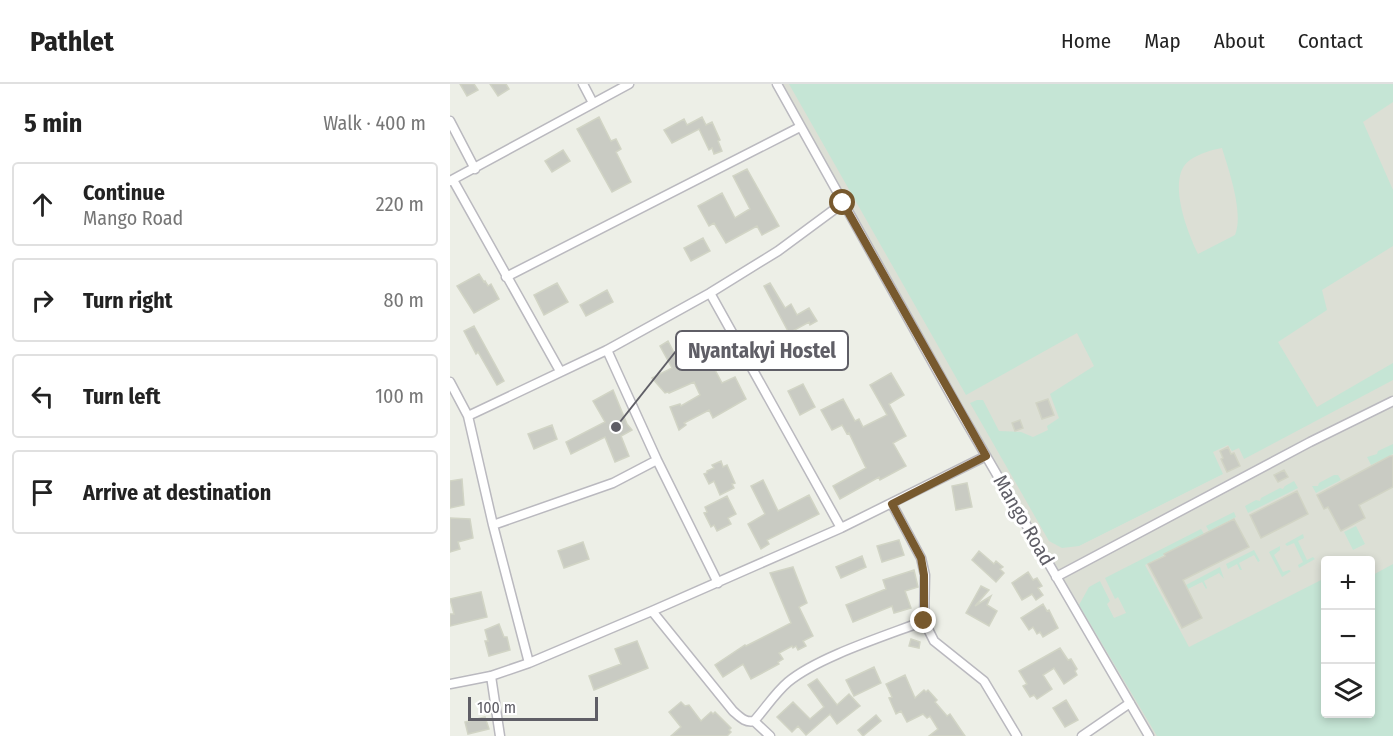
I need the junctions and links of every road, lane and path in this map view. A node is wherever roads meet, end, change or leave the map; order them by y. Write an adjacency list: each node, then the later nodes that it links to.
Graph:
1 (583, 84): 4 (street)
2 (629, 84): 4 (street)
3 (777, 84): 6 (street, Mango Road)
4 (593, 103): 7 (street)
5 (450, 121): 7 (street)
6 (800, 127): 9 (street, Mango Road); 10 (street)
7 (475, 169): 8 (street)
8 (451, 181): 10 (street)
9 (843, 203): 11 (street); 17 (street, Mango Road)
10 (506, 277): 13 (street)
11 (710, 292): 12 (street); 21 (street)
12 (607, 350): 13 (street); 18 (street)
13 (560, 371): 16 (street)
14 (450, 382): 16 (street)
15 (1393, 402): 22 (street)
16 (468, 416): 20 (street)
17 (986, 456): 19 (street); 22 (street, Mango Road)
18 (657, 460): 20 (street); 23 (street)
19 (892, 504): 21 (street); 25 (street)
20 (493, 525): 26 (street)
21 (841, 528): 23 (street)
22 (1056, 577): 29 (street, Mango Road)
23 (718, 583): 24 (street)
24 (652, 612): 26 (street); 30 (street)
25 (924, 621): 30 (street); 33 (street)
26 (529, 663): 27 (street)
27 (491, 676): 28 (street); 31 (street)
28 (450, 684)
29 (1130, 703): 34 (street); 35 (street, Mango Road)
30 (754, 721): 32 (street)
31 (500, 736)
32 (770, 736)
33 (1017, 736)
34 (1082, 736)
35 (1149, 736)

